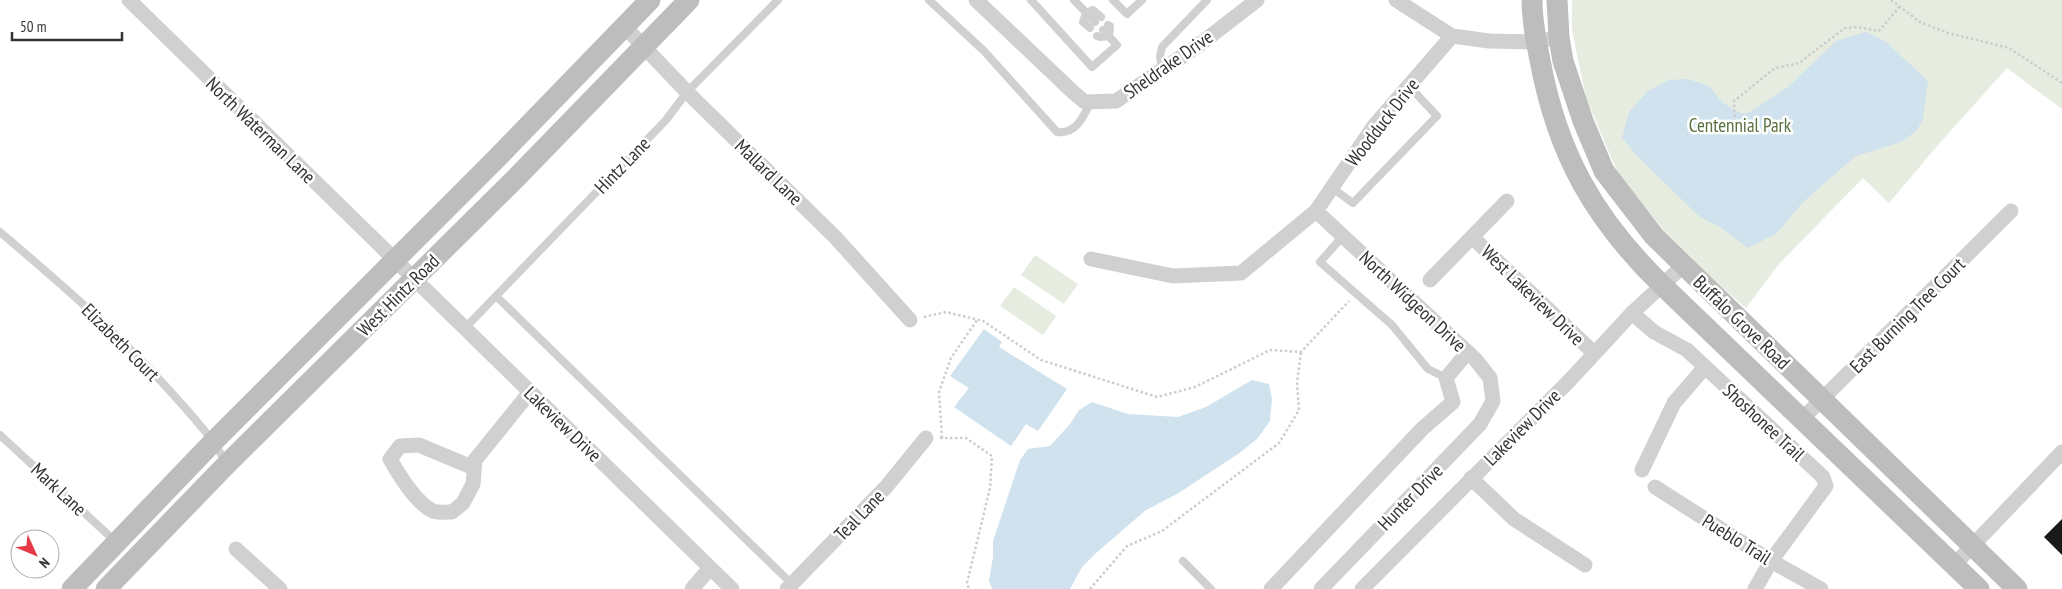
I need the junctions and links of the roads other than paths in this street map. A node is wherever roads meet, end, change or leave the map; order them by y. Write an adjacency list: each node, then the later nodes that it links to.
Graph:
1 (129, 0): 34 (street, North Waterman Lane)
2 (650, 0): 17 (main road, West Hintz Road)
3 (689, 0): 22 (main road, West Hintz Road)
4 (778, 0): 25 (lane, Hintz Lane)
5 (929, 0): 26 (lane)
6 (976, 0): 26 (street, Sheldrake Drive)
7 (1031, 0): 18 (lane)
8 (1074, 0): 16 (lane)
9 (1113, 0): 10 (lane)
10 (1142, 0)
11 (1207, 0): 23 (lane)
12 (1257, 0): 23 (street, Sheldrake Drive)
13 (1396, 0): 19 (street)
14 (1532, 0): 21 (main road, Buffalo Grove Road)
15 (1557, 0): 20 (main road, Buffalo Grove Road)
16 (1086, 13): 16 (lane)
17 (624, 26): 22 (street, Mallard Lane); 34 (main road, West Hintz Road)
18 (1104, 32)
19 (1452, 36): 21 (street); 24 (street, Woodduck Drive)
20 (1559, 37): 21 (street); 36 (main road, Buffalo Grove Road)
21 (1536, 42): 39 (main road, Buffalo Grove Road)
22 (643, 47): 25 (street, Mallard Lane); 37 (main road, West Hintz Road)
23 (1162, 70): 26 (street, Sheldrake Drive)
24 (1409, 86): 27 (street, Woodduck Drive); 27 (lane)
25 (687, 92): 40 (lane, Hintz Lane); 42 (street, Mallard Lane)
26 (1091, 101)
27 (1332, 188): 29 (street, Woodduck Drive)
28 (1507, 201): 33 (street, West Lakeview Drive)
29 (1316, 211): 32 (street, North Widgeon Drive); 35 (street, Woodduck Drive)
30 (2011, 211): 49 (street, East Burning Tree Court)
31 (0, 232): 54 (lane, Elizabeth Court)
32 (1343, 236): 44 (street, North Widgeon Drive); 47 (lane)
33 (1472, 236): 38 (street, West Lakeview Drive); 45 (street, West Lakeview Drive)
34 (394, 259): 37 (street, Lakeview Drive); 54 (main road, West Hintz Road)
35 (1091, 259)
36 (1683, 266): 39 (street, Lakeview Drive); 49 (main road, Buffalo Grove Road)
37 (414, 278): 43 (street, Lakeview Drive); 56 (main road, West Hintz Road)
38 (1430, 280)
39 (1662, 286): 41 (street, Lakeview Drive); 51 (main road, Buffalo Grove Road)
40 (496, 296): 43 (lane, Hintz Lane); 69 (lane)
41 (1632, 313): 45 (street, Lakeview Drive); 46 (street, Shoshonee Trail)
42 (910, 320)
43 (465, 328): 48 (street, Lakeview Drive)
44 (1468, 352): 47 (street); 50 (street, North Widgeon Drive)
45 (1594, 353): 59 (street, Lakeview Drive)
46 (1705, 367): 58 (street); 65 (street, Shoshonee Trail)
47 (1446, 378): 76 (street)
48 (530, 392): 57 (street); 68 (street, Lakeview Drive)
49 (1822, 400): 51 (street, East Burning Tree Court); 62 (main road, Buffalo Grove Road)
50 (1493, 401): 77 (street, Hunter Drive)
51 (1802, 419): 67 (main road, Buffalo Grove Road)
52 (0, 435): 61 (lane, Mark Lane)
53 (926, 438): 69 (street, Teal Lane)
54 (214, 441): 56 (lane, Elizabeth Court); 61 (main road, West Hintz Road)
55 (2062, 452): 62 (street)
56 (226, 465): 71 (main road, West Hintz Road)
57 (474, 468): 57 (street)
58 (1642, 470)
59 (1471, 478): 66 (street); 78 (street, Lakeview Drive)
60 (1655, 487): 65 (street, Pueblo Trail)
61 (117, 544): 70 (main road, West Hintz Road)
62 (1972, 546): 67 (street); 82 (main road, Buffalo Grove Road)
63 (236, 548): 72 (street)
64 (1183, 561): 75 (lane)
65 (1770, 561): 79 (street); 80 (street, Pueblo Trail)
66 (1585, 565)
67 (1954, 566): 81 (main road, Buffalo Grove Road)
68 (710, 568): 73 (street); 74 (street, Lakeview Drive)
69 (792, 587)
70 (72, 589)
71 (106, 589)
72 (280, 589)
73 (692, 589)
74 (732, 589)
75 (1211, 589)
76 (1271, 589)
77 (1321, 589)
78 (1362, 589)
79 (1755, 589)
80 (1821, 589)
81 (1979, 589)
82 (2018, 589)

